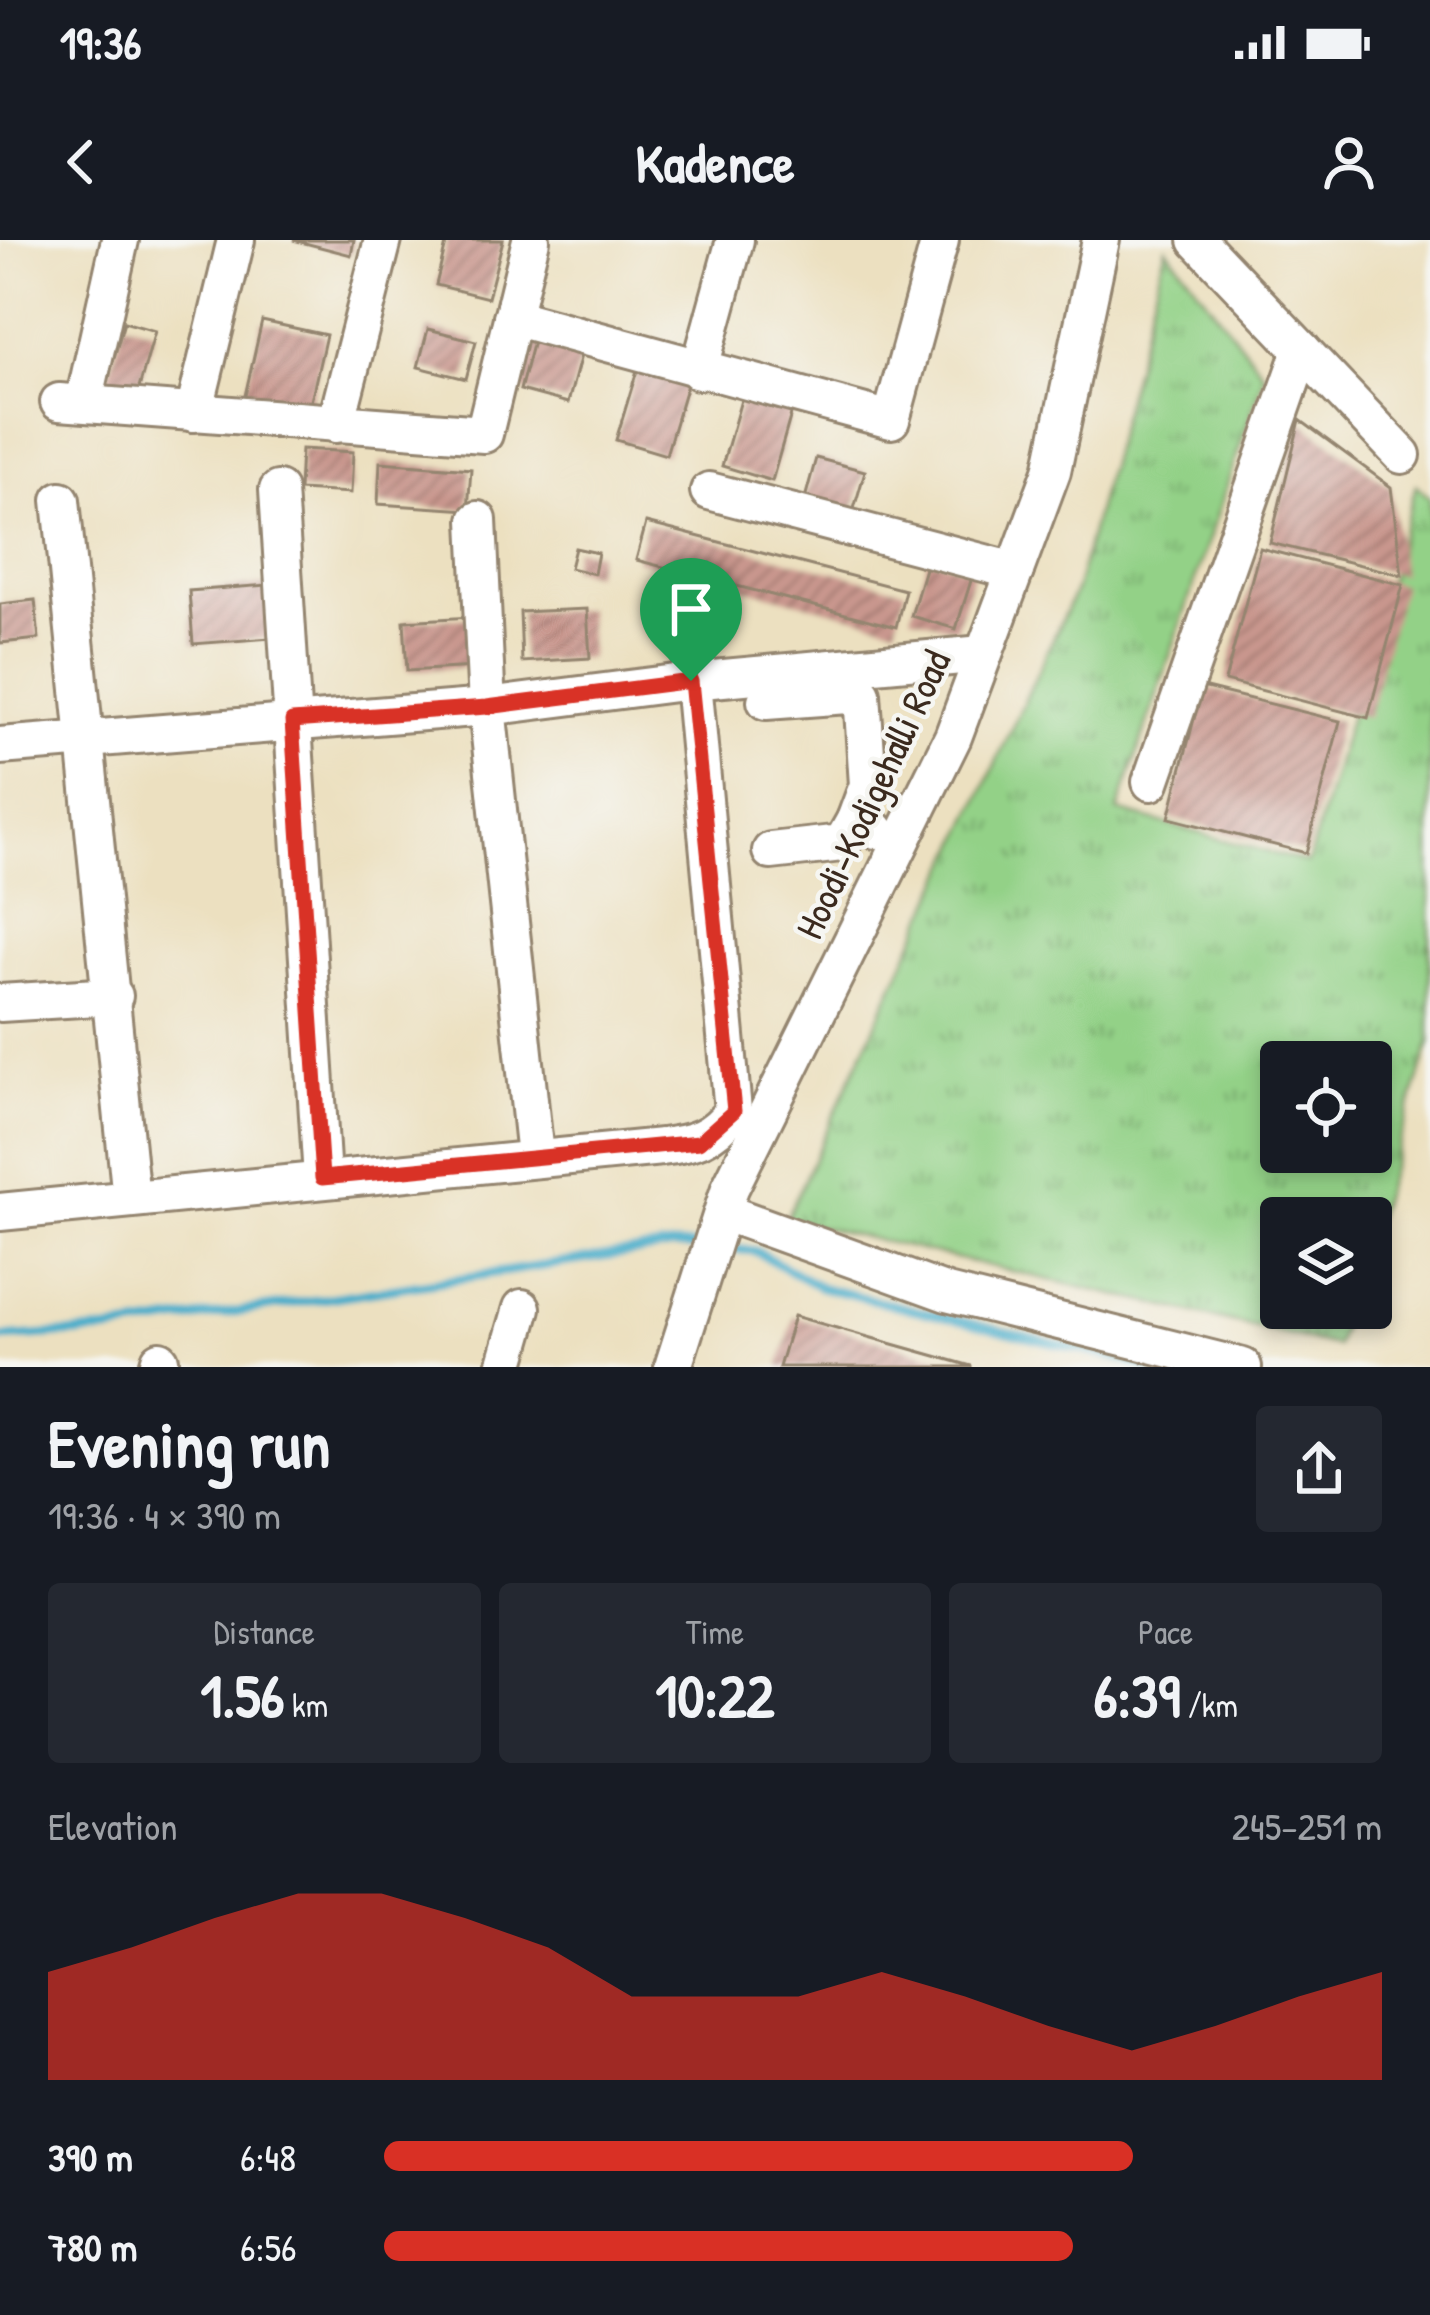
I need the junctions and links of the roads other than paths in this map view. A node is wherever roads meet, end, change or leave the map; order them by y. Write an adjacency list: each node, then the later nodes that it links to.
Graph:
1 (121, 240): 12 (street)
2 (236, 240): 12 (street)
3 (383, 240): 13 (street)
4 (531, 240): 9 (street)
5 (735, 240): 11 (street)
6 (940, 240): 11 (street)
7 (1100, 240): 19 (street, Hoodi-Kodigehalli Road)
8 (1197, 240): 10 (street)
9 (512, 317): 11 (street); 13 (street)
10 (1302, 350): 14 (street); 28 (street)
11 (699, 371)
12 (194, 413): 13 (street)
13 (336, 424)
14 (1402, 455)
15 (278, 490): 25 (street)
16 (709, 491): 19 (street)
17 (61, 500): 26 (street)
18 (478, 520): 24 (street)
19 (1015, 571): 21 (street, Hoodi-Kodigehalli Road)
20 (684, 585): 22 (street)
21 (983, 654): 22 (street); 29 (street, Hoodi-Kodigehalli Road)
22 (691, 681): 24 (street); 33 (street)
23 (766, 700): 29 (street)
24 (487, 707): 25 (street); 33 (street)
25 (292, 721): 26 (street); 34 (street)
26 (87, 737): 27 (street); 31 (street)
27 (0, 746)
28 (1151, 782)
29 (878, 826): 30 (street); 37 (street, Hoodi-Kodigehalli Road)
30 (771, 851)
31 (114, 996): 32 (street); 35 (street)
32 (0, 1004)
33 (535, 1156): 34 (street)
34 (322, 1178): 35 (street)
35 (131, 1199): 36 (street)
36 (0, 1212)
37 (715, 1236): 40 (street, Hoodi-Kodigehalli Road); 41 (street)
38 (522, 1308): 39 (street)
39 (505, 1367)
40 (673, 1367)
41 (1243, 1367)

